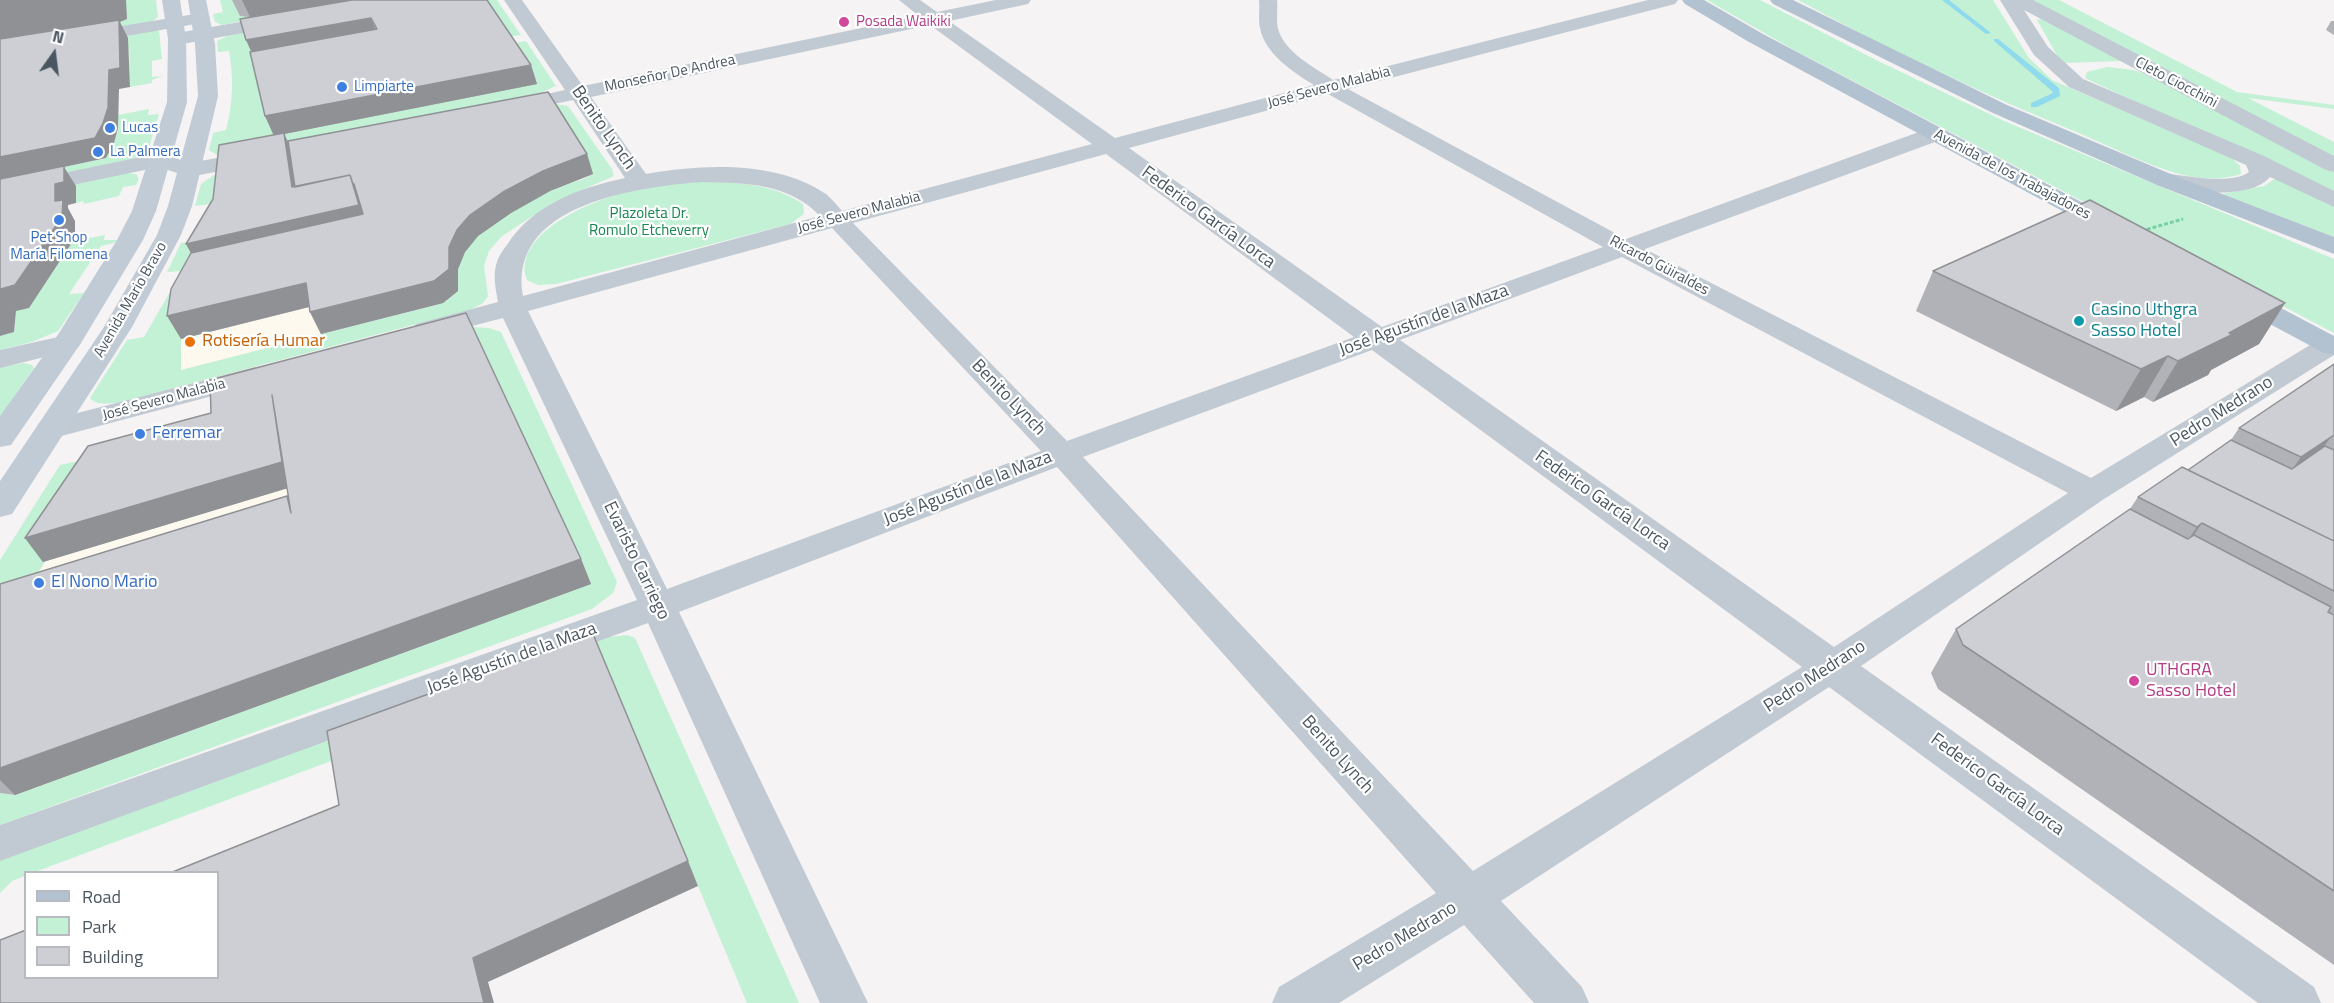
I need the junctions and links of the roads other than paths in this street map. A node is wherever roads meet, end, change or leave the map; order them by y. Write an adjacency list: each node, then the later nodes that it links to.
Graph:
1 (171, 0): 13 (main road, Avenida Mario Bravo)
2 (513, 0): 18 (street, Benito Lynch)
3 (1022, 0): 10 (street, Monseñor De Andrea)
4 (1269, 0): 17 (street, Ricardo Güiraldes)
5 (1669, 0): 17 (street, José Severo Malabia)
6 (1691, 0): 20 (main road, Avenida de los Trabajadores)
7 (1779, 0): 27 (main road)
8 (2009, 0): 24 (street)
9 (2019, 0): 16 (street, Cleto Ciocchini)
10 (921, 9): 18 (street, Monseñor De Andrea); 21 (street, Federico García Lorca)
11 (309, 16): 12 (street)
12 (200, 17): 13 (street); 26 (main road, Avenida Mario Bravo)
13 (176, 31): 14 (street); 23 (main road, Avenida Mario Bravo)
14 (0, 52)
15 (2106, 65): 16 (street)
16 (2157, 73): 25 (street, Cleto Ciocchini)
17 (1330, 87): 21 (street, José Severo Malabia); 34 (street, Ricardo Güiraldes)
18 (579, 94): 19 (street, Monseñor De Andrea); 28 (street, Benito Lynch)
19 (487, 112)
20 (1935, 134): 32 (main road, Avenida de los Trabajadores); 34 (street, José Agustín de la Maza)
21 (1109, 146): 31 (street, José Severo Malabia); 38 (street, Federico García Lorca)
22 (281, 152): 26 (street)
23 (160, 160): 26 (street); 29 (street); 39 (main road, Avenida Mario Bravo)
24 (2256, 161): 27 (street); 30 (street)
25 (2334, 165)
26 (189, 170): 43 (main road, Avenida Mario Bravo)
27 (2165, 180): 33 (main road)
28 (639, 181): 31 (street, Benito Lynch); 36 (street, Evaristo Carriego)
29 (0, 193)
30 (2334, 200)
31 (835, 219): 36 (street, José Severo Malabia); 45 (street, Benito Lynch)
32 (2126, 236)
33 (2334, 246)
34 (1622, 247): 38 (street, José Agustín de la Maza); 46 (street, Ricardo Güiraldes)
35 (2218, 285): 40 (main road)
36 (513, 307): 37 (street, José Severo Malabia); 48 (street, Evaristo Carriego)
37 (408, 335)
38 (1376, 340): 45 (street, José Agustín de la Maza); 49 (street, Federico García Lorca)
39 (67, 343): 41 (street); 44 (main road, Avenida Mario Bravo)
40 (2332, 346): 46 (street, Pedro Medrano)
41 (0, 359)
42 (281, 369): 43 (street, José Severo Malabia)
43 (50, 430): 47 (main road, Avenida Mario Bravo)
44 (0, 438)
45 (1062, 453): 48 (street, José Agustín de la Maza); 51 (street, Benito Lynch)
46 (2092, 492): 49 (street, Pedro Medrano)
47 (0, 506)
48 (658, 606): 50 (street, José Agustín de la Maza); 52 (street, Evaristo Carriego)
49 (1833, 666): 51 (street, Pedro Medrano); 55 (street, Federico García Lorca)
50 (0, 843)
51 (1468, 898): 53 (street, Pedro Medrano); 54 (street, Benito Lynch)
52 (844, 1003)
53 (1296, 1003)
54 (1565, 1003)
55 (2297, 1003)

